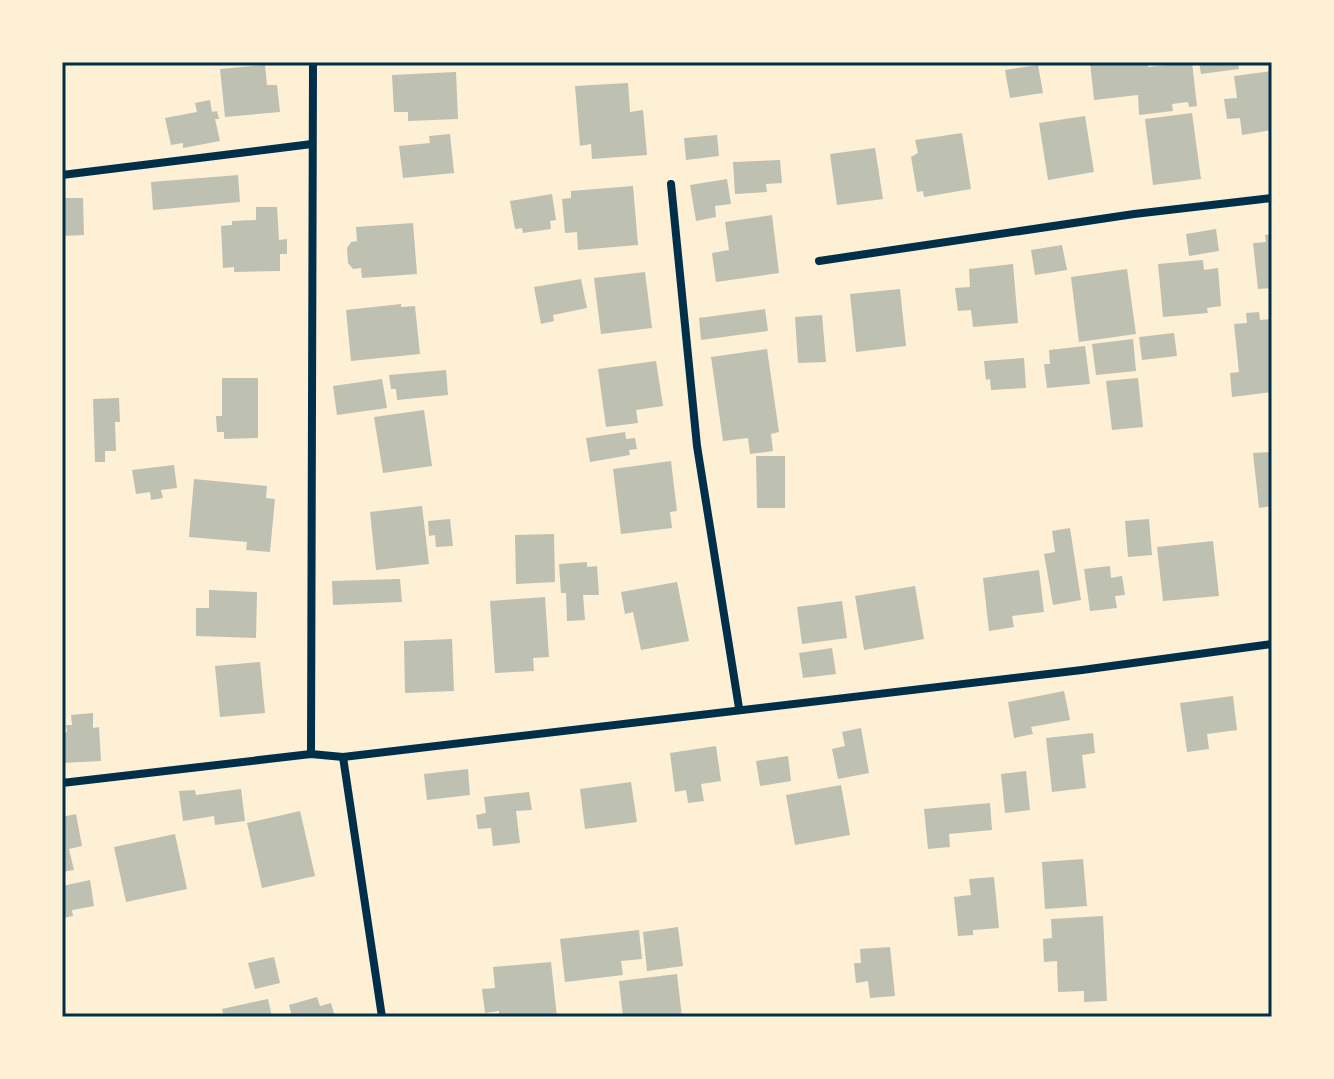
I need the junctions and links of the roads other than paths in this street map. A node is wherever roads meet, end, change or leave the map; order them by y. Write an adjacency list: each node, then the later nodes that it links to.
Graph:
1 (313, 62): 2 (street)
2 (312, 144): 3 (street); 9 (street)
3 (62, 175)
4 (671, 184): 8 (street)
5 (1272, 198): 6 (street)
6 (819, 261)
7 (1272, 644): 8 (street)
8 (739, 708): 10 (street)
9 (311, 754): 10 (street); 11 (street)
10 (343, 757): 12 (street)
11 (62, 783)
12 (382, 1017)

